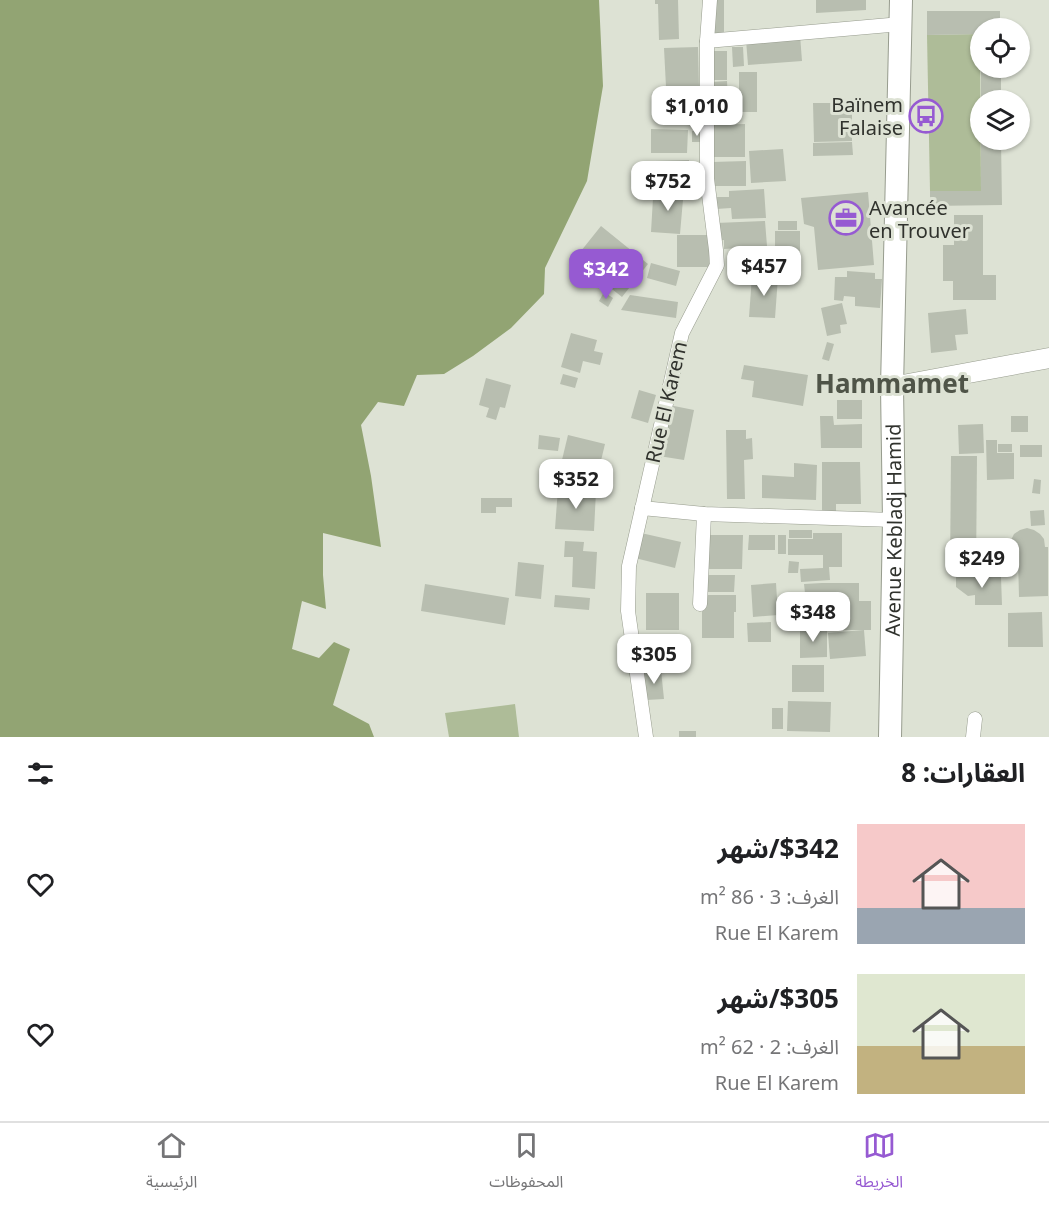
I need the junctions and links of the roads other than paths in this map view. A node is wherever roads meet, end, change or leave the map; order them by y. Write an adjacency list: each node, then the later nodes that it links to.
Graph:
1 (710, 0): 4 (street, Rue El Karem)
2 (901, 0): 3 (main road, Avenue Kebladj Hamid)
3 (901, 24): 4 (street); 6 (main road, Avenue Kebladj Hamid)
4 (707, 41): 7 (street, Rue El Karem)
5 (1049, 358): 6 (street)
6 (892, 387): 9 (main road, Avenue Kebladj Hamid)
7 (642, 508): 8 (street); 12 (street, Rue El Karem)
8 (704, 514): 9 (street); 10 (street)
9 (894, 520): 13 (main road, Avenue Kebladj Hamid)
10 (700, 604)
11 (975, 719): 14 (street)
12 (646, 737)
13 (890, 737)
14 (973, 737)

